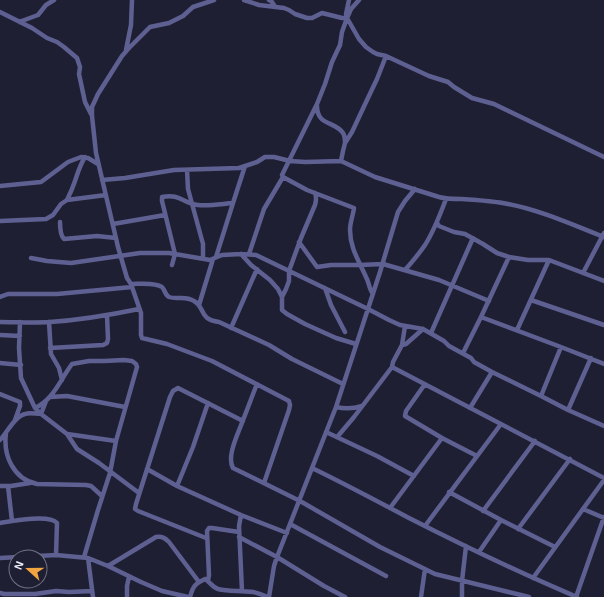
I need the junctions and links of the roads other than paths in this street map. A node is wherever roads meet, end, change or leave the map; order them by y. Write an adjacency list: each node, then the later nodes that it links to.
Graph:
1 (54, 0): 11 (street)
2 (132, 0): 12 (street)
3 (214, 0): 12 (street)
4 (244, 0): 8 (street)
5 (269, 0): 8 (street)
6 (349, 0): 10 (street)
7 (359, 0): 10 (street)
8 (275, 7): 10 (street)
9 (0, 12): 11 (street)
10 (347, 18): 13 (street); 14 (street)
11 (19, 22): 15 (street)
12 (126, 51): 15 (street)
13 (386, 56): 16 (street); 18 (street)
14 (317, 104): 16 (street); 19 (street)
15 (92, 116): 21 (street)
16 (345, 143): 20 (street)
17 (85, 157): 21 (street); 26 (street); 31 (street)
18 (604, 157)
19 (290, 161): 20 (street); 22 (street); 24 (street)
20 (341, 161): 27 (street)
21 (98, 164): 25 (street)
22 (245, 166): 23 (street); 34 (street)
23 (187, 170): 25 (street); 33 (street)
24 (283, 177): 28 (street); 47 (street)
25 (102, 180): 29 (street)
26 (0, 186)
27 (415, 190): 32 (street); 54 (street)
28 (315, 193): 30 (street); 35 (street)
29 (106, 195): 31 (street); 40 (street)
30 (324, 197): 35 (street); 56 (street)
31 (67, 200): 37 (street)
32 (446, 200): 39 (street); 41 (street)
33 (191, 203): 34 (street); 36 (street); 51 (street)
34 (233, 203): 52 (street)
35 (315, 205): 44 (street)
36 (165, 215): 40 (street); 45 (street)
37 (0, 221)
38 (60, 222): 42 (street)
39 (437, 223): 43 (street); 58 (street)
40 (113, 224): 42 (street)
41 (603, 235): 60 (street)
42 (116, 238): 48 (street)
43 (473, 238): 49 (street); 63 (street)
44 (299, 242): 56 (street); 59 (street)
45 (175, 254): 48 (street); 51 (street); 55 (street)
46 (241, 254): 47 (street); 52 (street); 57 (street)
47 (249, 254): 59 (street)
48 (121, 255): 50 (street); 62 (street)
49 (509, 257): 53 (street); 68 (street)
50 (31, 258)
51 (203, 258): 52 (street)
52 (215, 258): 70 (street)
53 (549, 260): 60 (street); 69 (street)
54 (383, 264): 56 (street); 58 (street); 65 (street)
55 (172, 265)
56 (360, 265): 65 (street)
57 (256, 269): 67 (street); 80 (street)
58 (405, 270): 63 (street)
59 (289, 271): 64 (street); 67 (street)
60 (583, 273): 61 (street)
61 (604, 281)
62 (131, 286): 66 (street); 70 (street); 71 (street)
63 (452, 286): 68 (street); 84 (street)
64 (325, 288): 72 (street); 83 (street)
65 (373, 294): 72 (street)
66 (0, 296)
67 (282, 297): 87 (street)
68 (489, 300): 74 (street)
69 (532, 300): 79 (street); 82 (street)
70 (198, 305): 80 (street)
71 (139, 309): 73 (street); 99 (street)
72 (368, 309): 78 (street); 87 (street)
73 (107, 316): 77 (street); 90 (street)
74 (481, 317): 82 (street); 91 (street)
75 (0, 322): 76 (street)
76 (20, 322): 77 (street); 86 (street)
77 (49, 322): 90 (street)
78 (405, 326): 81 (street); 88 (street)
79 (604, 326)
80 (231, 328): 100 (street)
81 (423, 329): 84 (street); 88 (street)
82 (517, 330): 89 (street)
83 (345, 332)
84 (431, 333): 91 (street)
85 (0, 335): 86 (street)
86 (20, 336): 95 (street)
87 (356, 344): 100 (street)
88 (402, 345): 96 (street)
89 (561, 347): 92 (street); 103 (street)
90 (50, 348): 98 (street)
91 (463, 352): 97 (street)
92 (591, 358): 94 (street); 112 (street)
93 (0, 364): 95 (street)
94 (604, 364)
95 (20, 365): 110 (street)
96 (392, 367): 101 (street); 107 (street)
97 (492, 372): 103 (street); 111 (street)
98 (62, 380): 104 (street); 108 (street)
99 (256, 384): 114 (street); 134 (street)
100 (343, 384): 109 (street)
101 (425, 384): 111 (street); 122 (street)
102 (0, 394): 115 (street)
103 (541, 396): 112 (street)
104 (50, 397): 105 (street); 108 (street)
105 (46, 401): 110 (street); 113 (street)
106 (208, 403): 114 (street); 129 (street); 137 (street)
107 (362, 406): 109 (street); 121 (street)
108 (126, 407): 124 (street)
109 (336, 407): 118 (street)
110 (35, 408): 113 (street)
111 (470, 408): 116 (street)
112 (568, 410): 117 (street)
113 (41, 414): 115 (street); 120 (street)
114 (243, 421): 134 (street)
115 (14, 422): 119 (street)
116 (501, 424): 125 (street); 126 (street)
117 (604, 426)
118 (326, 432): 121 (street); 128 (street)
119 (6, 433): 123 (street); 133 (street)
120 (67, 434): 124 (street); 130 (street)
121 (338, 436): 131 (street)
122 (442, 438): 126 (street); 131 (street)
123 (0, 440)
124 (116, 441): 130 (street)
125 (535, 441): 127 (street); 144 (street)
126 (477, 456): 138 (street)
127 (570, 459): 132 (street); 152 (street)
128 (312, 468): 141 (street); 142 (street)
129 (147, 469): 137 (street); 139 (street)
130 (110, 473): 139 (street); 140 (street)
131 (414, 476): 142 (street)
132 (604, 479): 143 (street)
133 (30, 483): 136 (street); 140 (street)
134 (264, 483): 141 (street)
135 (0, 486): 136 (street)
136 (8, 486): 148 (street)
137 (177, 486): 145 (street)
138 (449, 492): 144 (street); 151 (street)
139 (139, 493): 155 (street)
140 (102, 496): 162 (street)
141 (300, 501): 150 (street); 164 (street)
142 (390, 508): 151 (street)
143 (583, 509): 146 (street); 157 (street)
144 (483, 511): 147 (street)
145 (241, 515): 153 (street); 154 (street)
146 (604, 518): 185 (street)
147 (501, 520): 152 (street); 158 (street)
148 (12, 522): 149 (street); 159 (street)
149 (0, 523)
150 (290, 524): 153 (street); 165 (street)
151 (425, 526): 156 (street)
152 (518, 529): 157 (street)
153 (287, 533): 160 (street)
154 (239, 534): 155 (street); 160 (street); 172 (street)
155 (206, 538): 168 (street)
156 (466, 546): 158 (street); 169 (street)
157 (555, 547): 167 (street)
158 (479, 552): 167 (street)
159 (56, 555): 161 (street); 162 (street)
160 (277, 557): 180 (street); 181 (street)
161 (0, 558)
162 (86, 558): 163 (street); 171 (street)
163 (108, 566): 166 (street); 170 (street)
164 (426, 569): 169 (street); 182 (street)
165 (386, 576)
166 (129, 577): 177 (street); 178 (street)
167 (533, 578): 185 (street)
168 (207, 580): 170 (street); 172 (street)
169 (462, 581): 183 (street); 184 (street)
170 (199, 582): 178 (street)
171 (92, 591): 174 (street); 176 (street)
172 (244, 591): 175 (street); 179 (street)
173 (0, 593): 174 (street)
174 (8, 595)
175 (259, 596): 180 (street)
176 (93, 597)
177 (127, 597)
178 (189, 597)
179 (250, 597)
180 (268, 597)
181 (345, 597)
182 (421, 597)
183 (462, 597)
184 (529, 597)
185 (577, 597)

